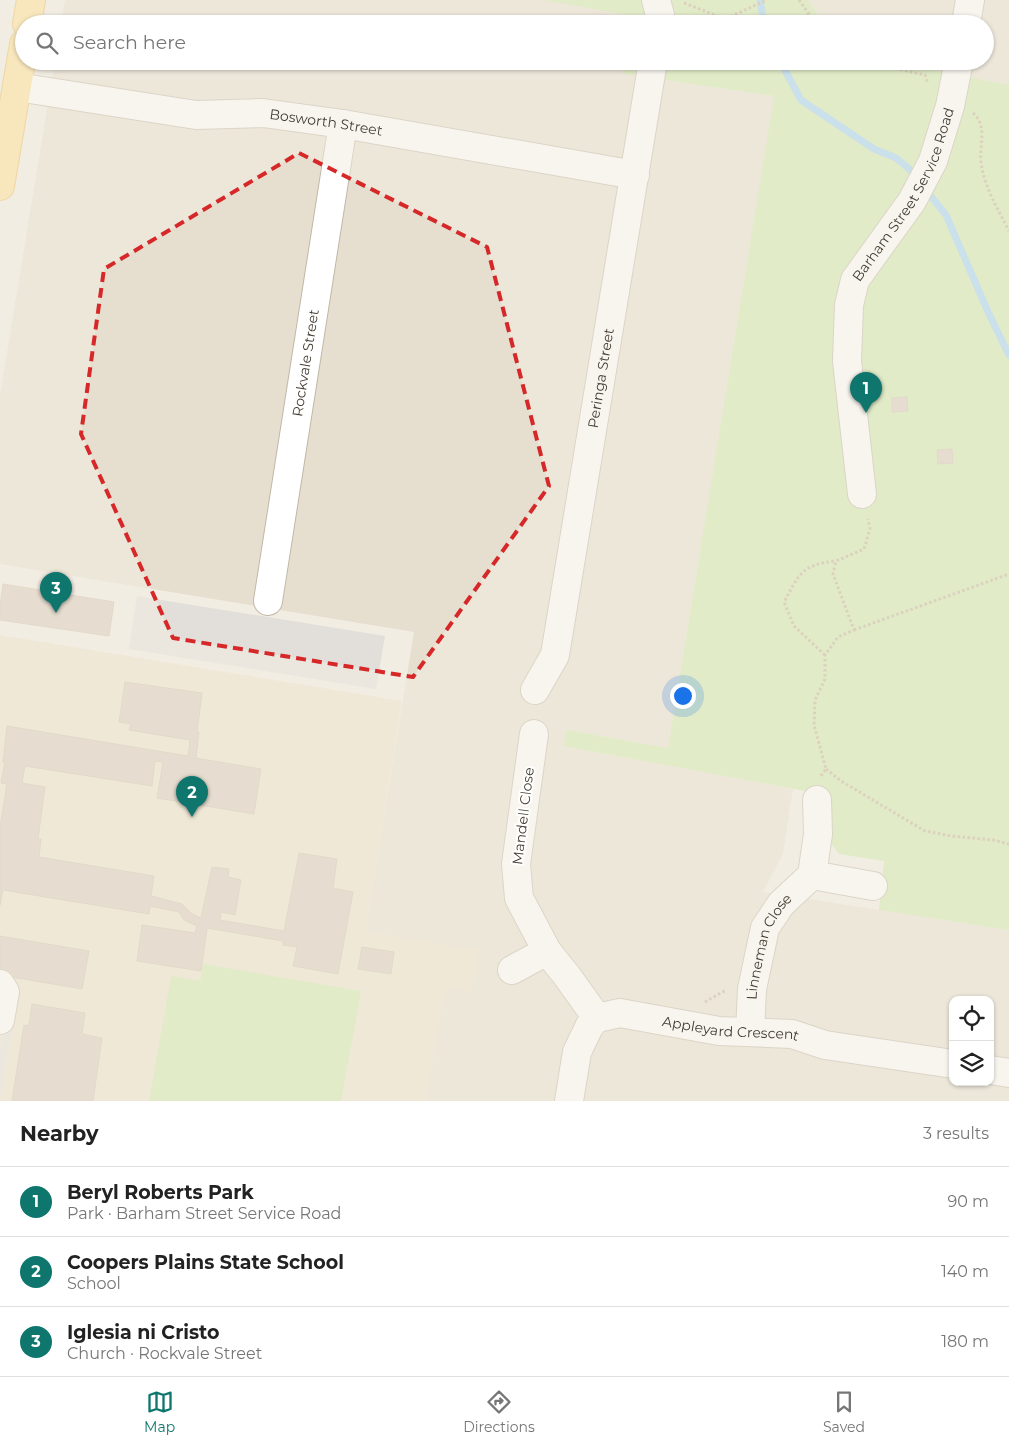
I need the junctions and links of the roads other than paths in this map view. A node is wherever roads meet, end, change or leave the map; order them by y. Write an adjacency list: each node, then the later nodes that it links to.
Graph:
1 (31, 0): 4 (main road)
2 (656, 0): 5 (street)
3 (970, 0): 6 (street)
4 (28, 15)
5 (660, 15)
6 (968, 15)
7 (20, 70): 10 (main road)
8 (652, 70): 12 (street, Peringa Street)
9 (957, 70): 14 (street, Barham Street Service Road)
10 (17, 87): 11 (street, Bosworth Street); 13 (main road)
11 (343, 124): 12 (street, Bosworth Street); 15 (street, Rockvale Street)
12 (635, 176): 16 (street, Peringa Street)
13 (0, 186)
14 (862, 494)
15 (268, 601)
16 (535, 690)
17 (534, 734): 21 (street, Mandell Close)
18 (817, 800): 19 (street)
19 (812, 875): 20 (street); 26 (street, Linneman Close)
20 (873, 886)
21 (547, 951): 22 (street); 24 (street, Mandell Close)
22 (512, 970)
23 (0, 984): 25 (street)
24 (597, 1018): 26 (street, Appleyard Crescent); 30 (street)
25 (0, 1020)
26 (750, 1032): 27 (street, Appleyard Crescent)
27 (949, 1063)
28 (994, 1071): 29 (street)
29 (1009, 1073)
30 (569, 1101)

